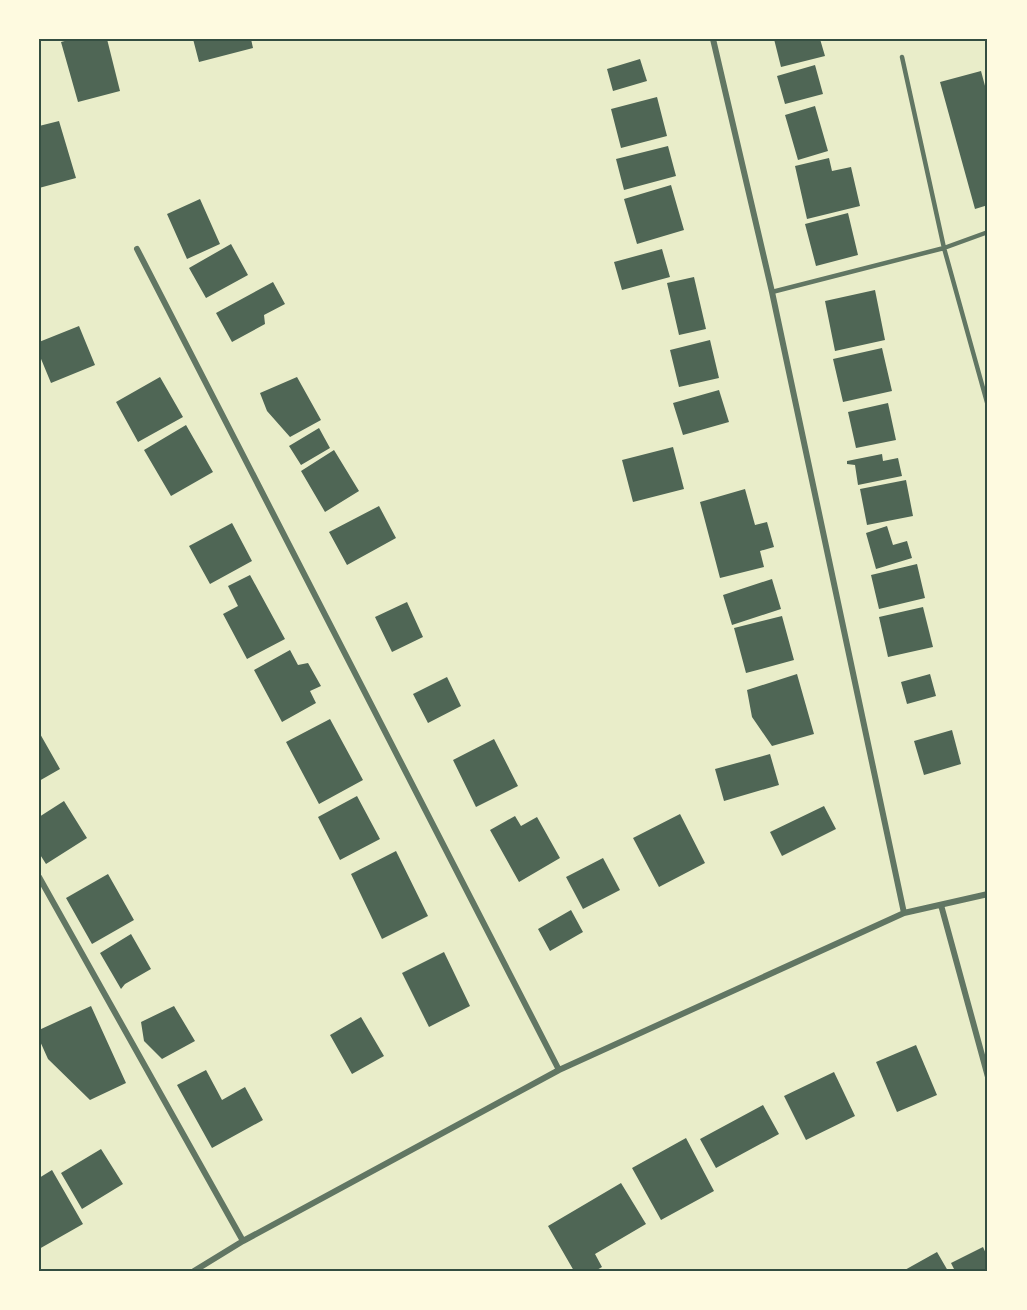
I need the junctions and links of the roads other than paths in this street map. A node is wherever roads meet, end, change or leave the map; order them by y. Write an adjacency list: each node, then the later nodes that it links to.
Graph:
1 (713, 39): 6 (street)
2 (902, 57): 4 (lane)
3 (988, 232): 4 (lane)
4 (944, 248): 6 (lane); 7 (lane)
5 (137, 249): 12 (street)
6 (772, 292): 11 (street)
7 (988, 406)
8 (39, 876): 14 (street)
9 (988, 894): 10 (street)
10 (941, 905): 11 (street); 13 (street)
11 (904, 913): 12 (street)
12 (559, 1070): 14 (street)
13 (988, 1077)
14 (243, 1241): 15 (street)
15 (194, 1271)

